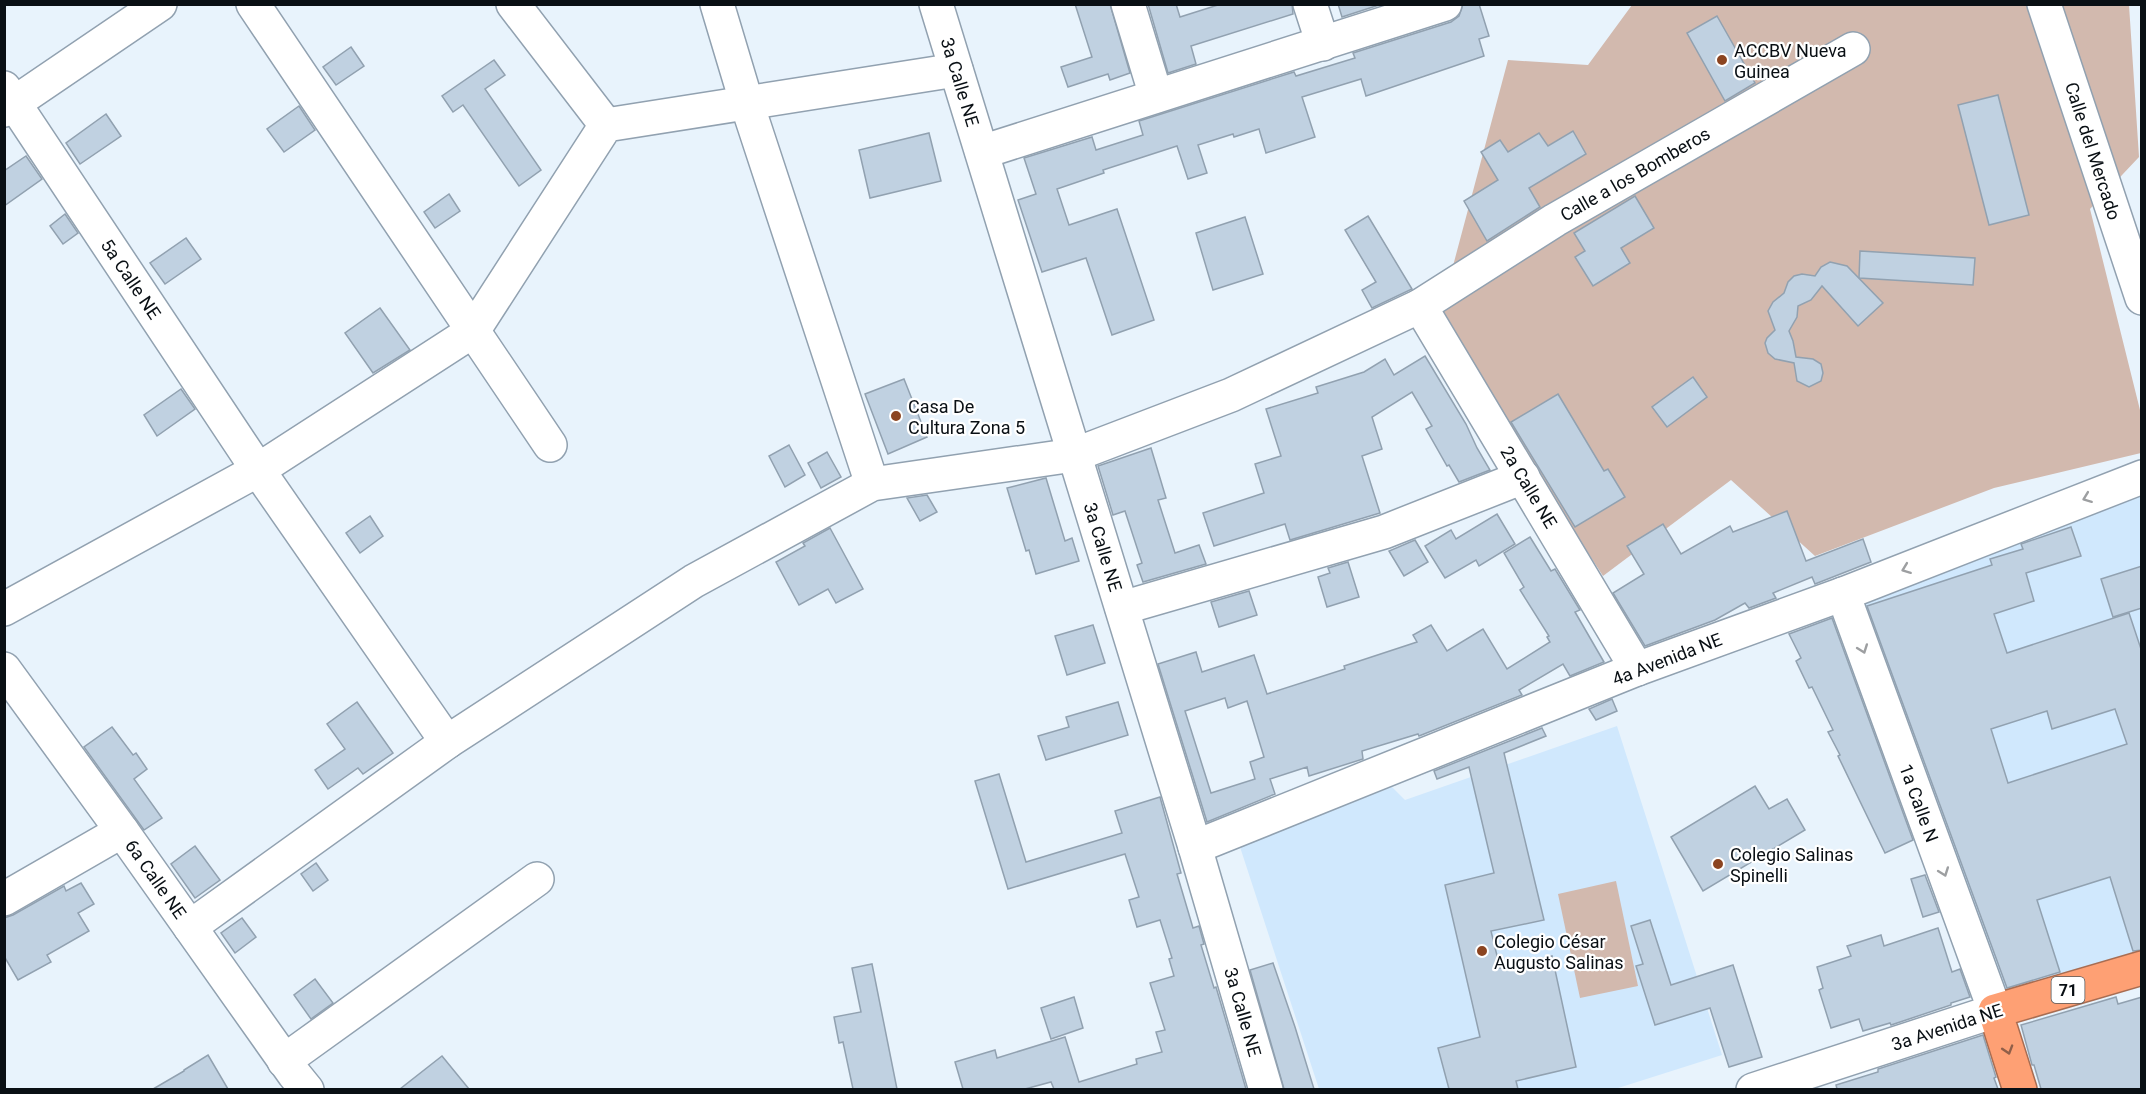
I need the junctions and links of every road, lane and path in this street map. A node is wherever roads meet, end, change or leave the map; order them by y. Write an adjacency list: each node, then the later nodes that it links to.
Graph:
1 (160, 4): 14 (street)
2 (253, 4): 20 (street)
3 (513, 4): 16 (street)
4 (717, 4): 15 (street)
5 (936, 4): 12 (street, 3a Calle NE)
6 (1128, 4): 13 (street)
7 (1310, 4): 10 (street)
8 (1445, 4): 10 (street)
9 (2044, 4): 18 (street, Calle del Mercado)
10 (1323, 44): 13 (street)
11 (1853, 50): 19 (street, Calle a los Bomberos)
12 (956, 70): 15 (street); 17 (street, 3a Calle NE)
13 (1156, 96): 17 (street)
14 (8, 100): 23 (street, 5a Calle NE)
15 (747, 104): 16 (street); 26 (street)
16 (606, 125): 20 (street)
17 (981, 152): 22 (street, 3a Calle NE)
18 (2142, 298)
19 (1420, 306): 22 (street, Calle a los Bomberos); 24 (street, 2a Calle NE)
20 (473, 330): 21 (street); 23 (street)
21 (550, 444)
22 (1074, 455): 26 (street, Calle a los Bomberos); 28 (street, 3a Calle NE)
23 (258, 470): 29 (street); 32 (street, 5a Calle NE)
24 (1523, 477): 28 (street); 31 (street, 2a Calle NE)
25 (2142, 477): 27 (street, 4a Avenida NE, one-way to 27)
26 (872, 484): 32 (street)
27 (1843, 594): 31 (street, 4a Avenida NE); 39 (street, 1a Calle N, one-way to 39)
28 (1122, 608): 34 (street, 3a Calle NE)
29 (4, 609)
30 (4, 669): 33 (street, 6a Calle NE)
31 (1638, 669): 34 (street, 4a Avenida NE)
32 (447, 742): 37 (street)
33 (122, 831): 36 (street); 37 (street, 6a Calle NE)
34 (1195, 847): 41 (street, 3a Calle NE)
35 (537, 879): 40 (street)
36 (4, 899)
37 (190, 927): 40 (street, 6a Calle NE)
38 (2142, 968): 39 (highway, 3a Avenida NE / 71)
39 (1995, 1011): 42 (street, 3a Avenida NE); 43 (highway, one-way to 43)
40 (289, 1078)
41 (1266, 1089)
42 (1753, 1089)
43 (2020, 1089)

